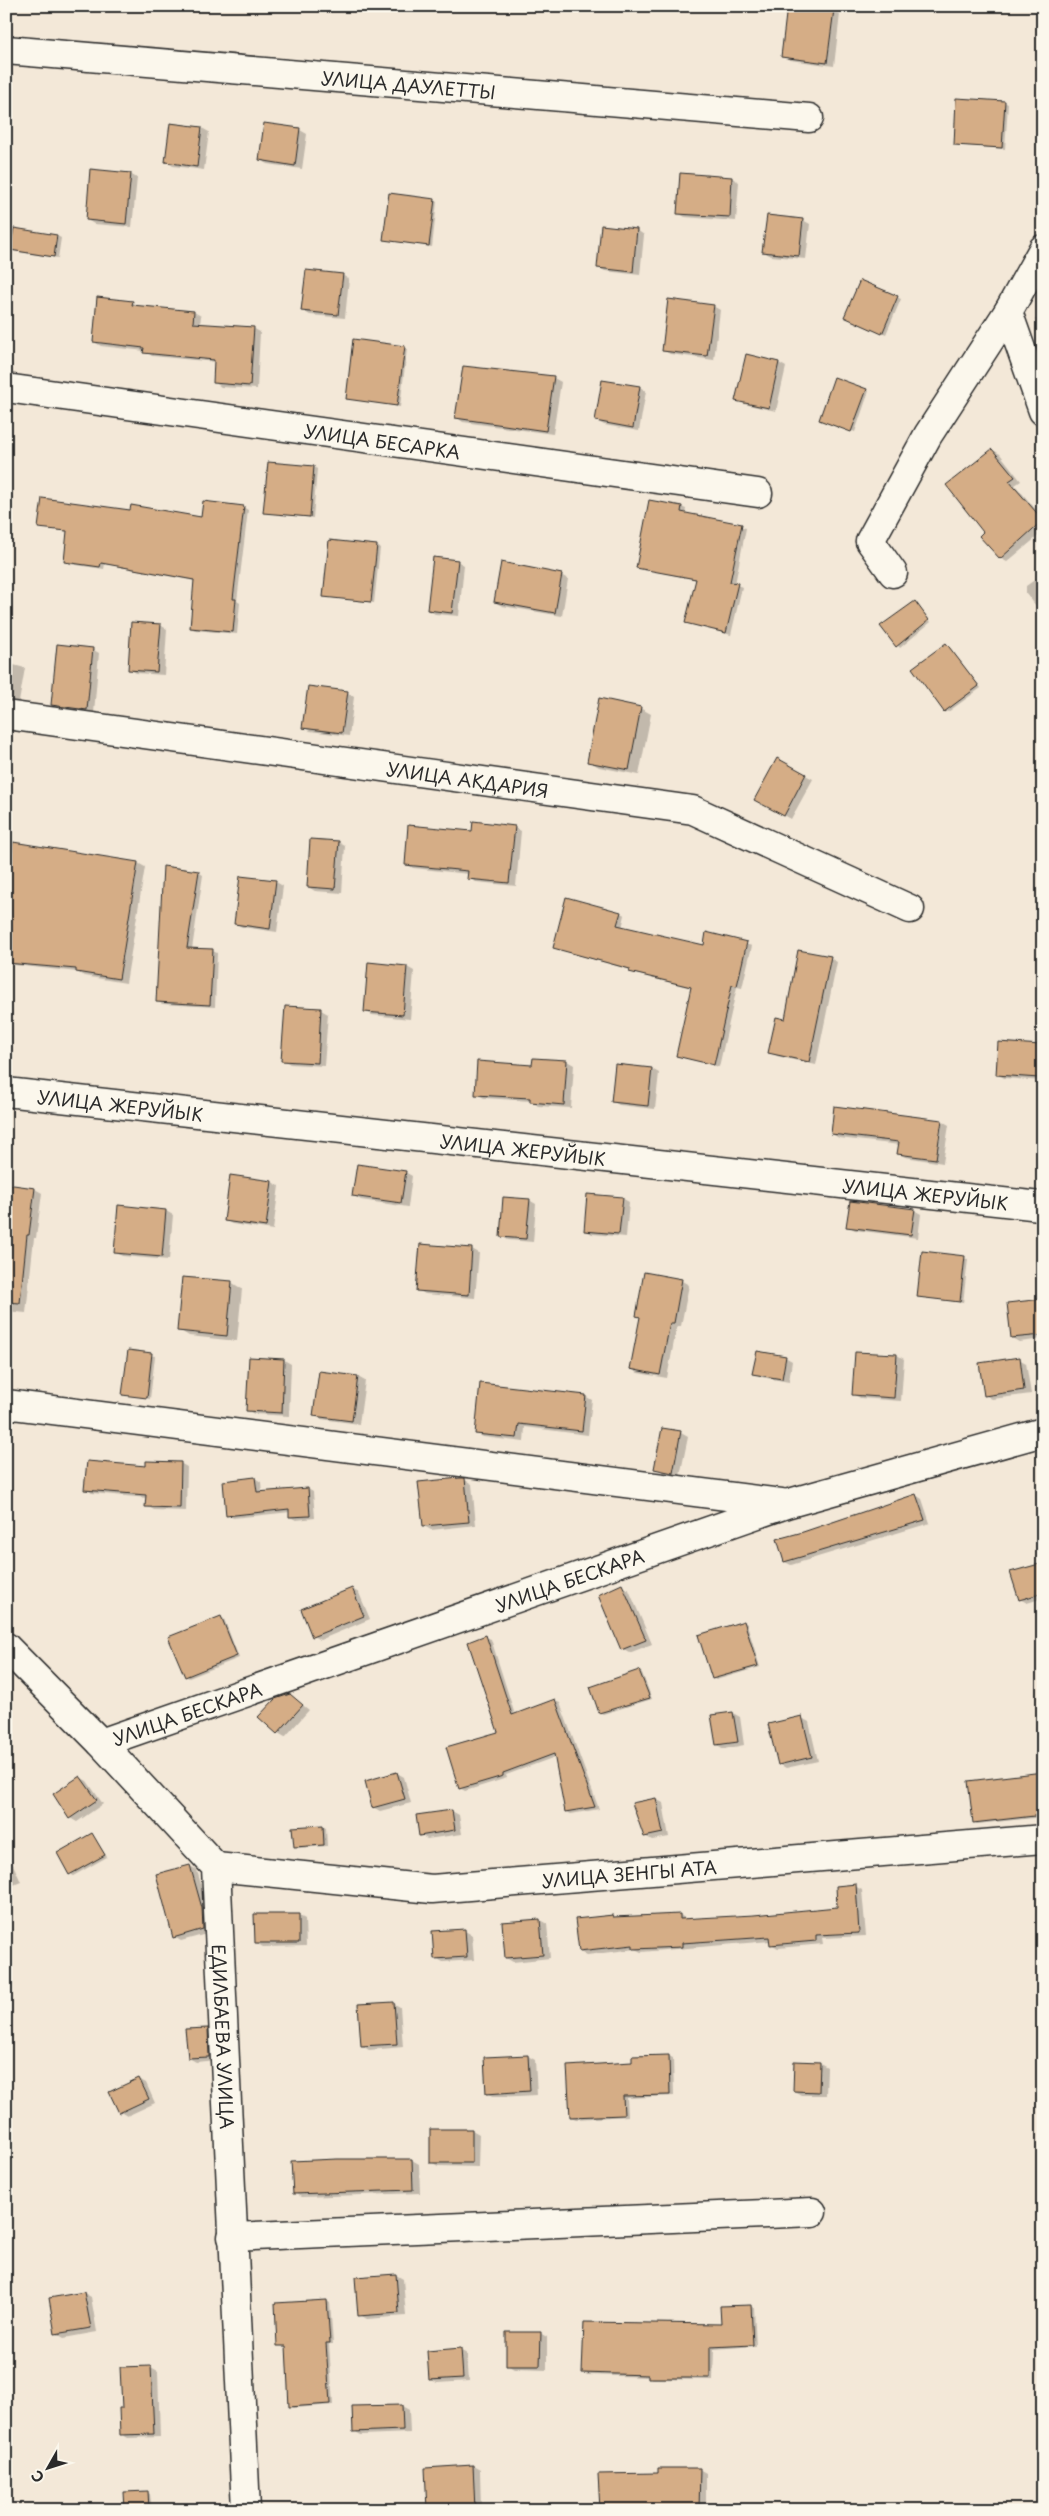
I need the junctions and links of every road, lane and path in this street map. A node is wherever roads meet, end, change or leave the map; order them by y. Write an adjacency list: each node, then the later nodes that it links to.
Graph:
1 (6, 50): 2 (street, УЛИЦА ДАУЛЕТТЫ)
2 (809, 118)
3 (1043, 249): 4 (street)
4 (1008, 312): 6 (street); 8 (street)
5 (6, 388): 7 (street, УЛИЦА БЕСАРКА)
6 (1043, 410)
7 (758, 493)
8 (893, 573)
9 (6, 715): 10 (street, УЛИЦА АКДАРИЯ)
10 (910, 908)
11 (6, 1092): 12 (street, УЛИЦА ЖЕРУЙЫК)
12 (1040, 1206)
13 (6, 1404): 15 (street)
14 (1043, 1432): 15 (street, УЛИЦА БЕСКАРА)
15 (786, 1504): 17 (street, УЛИЦА БЕСКАРА)
16 (6, 1647): 17 (street)
17 (101, 1743): 19 (street)
18 (1043, 1839): 19 (street, УЛИЦА ЗЕНГЫ АТА)
19 (216, 1868): 21 (street, ЕДИЛБАЕВА УЛИЦА)
20 (812, 2212): 21 (street)
21 (232, 2237): 22 (street, ЕДИЛБАЕВА УЛИЦА)
22 (246, 2510)

